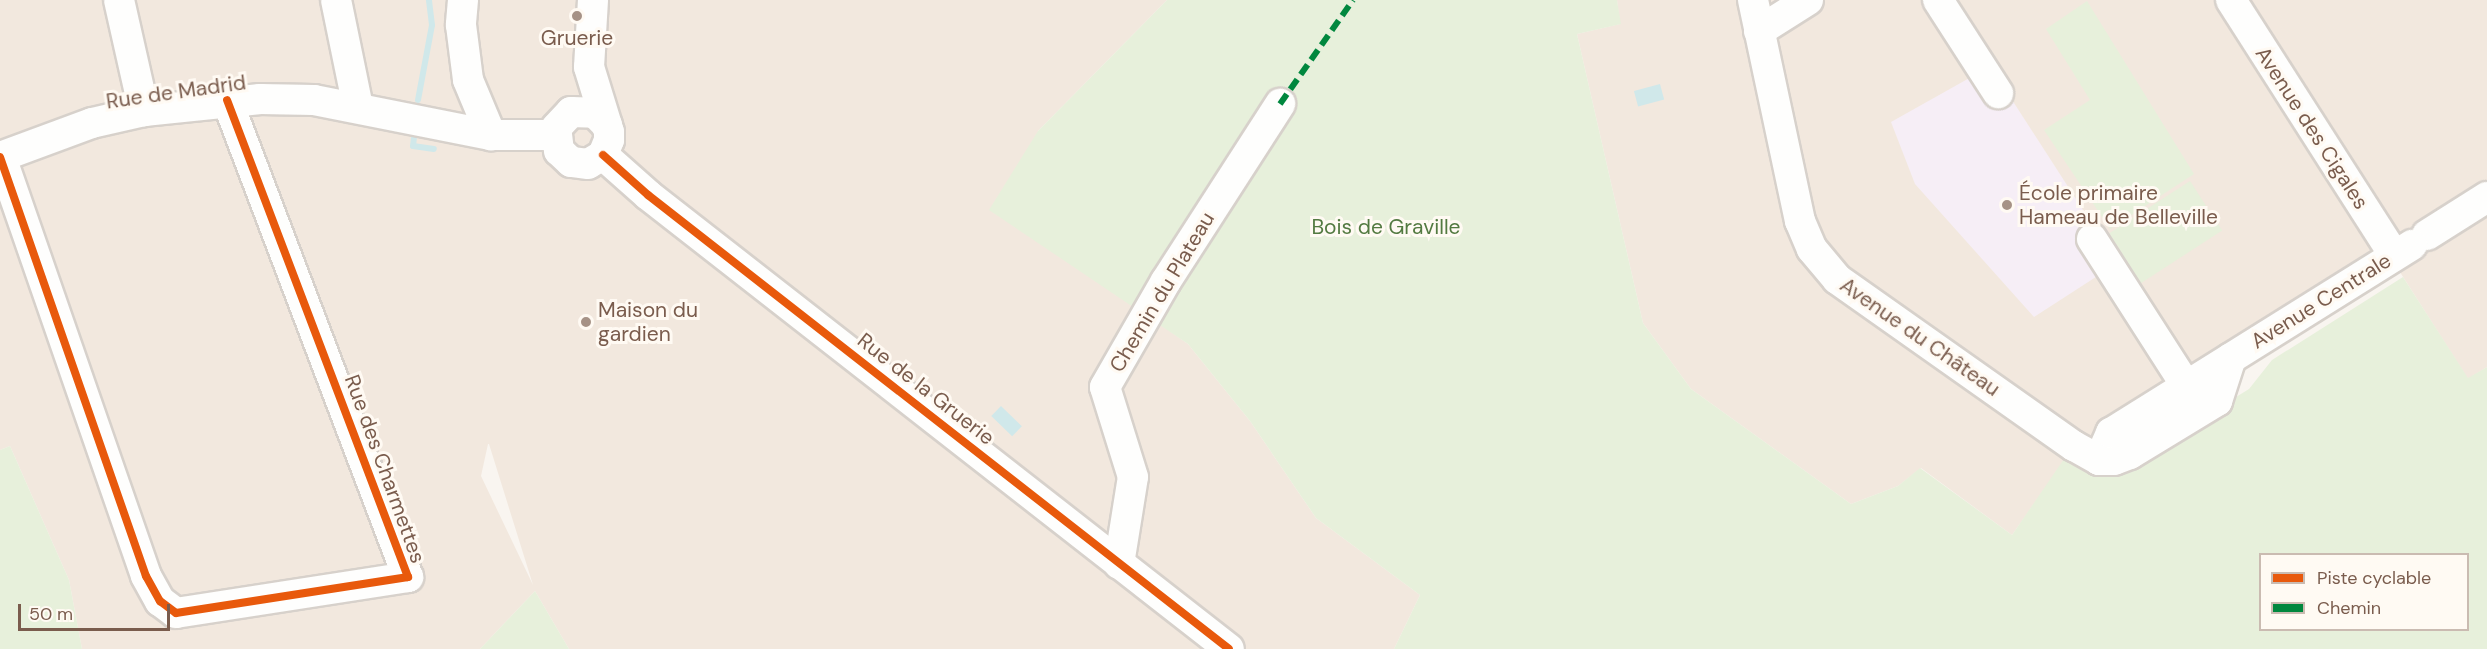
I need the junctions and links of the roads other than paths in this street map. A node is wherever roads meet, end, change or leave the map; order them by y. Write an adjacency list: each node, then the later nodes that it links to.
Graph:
1 (119, 0): 15 (street)
2 (336, 0): 14 (street)
3 (464, 0): 18 (street)
4 (593, 0): 10 (street)
5 (1753, 0): 9 (street, Avenue du Château)
6 (1808, 0): 9 (street)
7 (1938, 0): 11 (street)
8 (2231, 0): 23 (street, Avenue des Cigales)
9 (1759, 31): 26 (street, Avenue du Château)
10 (589, 67): 16 (street); 17 (street)
11 (1998, 93)
12 (227, 100): 14 (street, Rue de Madrid); 15 (street, Rue de Madrid); 20 (street, Rue des Charmettes)
13 (1280, 104): 27 (street, Chemin du Plateau)
14 (358, 107): 18 (street, Rue de Madrid)
15 (144, 111): 20 (street, Rue de Madrid)
16 (607, 124): 17 (street); 19 (street)
17 (559, 126): 18 (street, Rue de Madrid); 19 (street)
18 (491, 135)
19 (603, 155): 27 (street, Rue de la Gruerie)
20 (1, 157)
21 (2487, 197): 23 (street, Avenue Centrale)
22 (2092, 239): 25 (street)
23 (2411, 245): 24 (street, Avenue Centrale)
24 (2231, 358): 25 (street, Avenue Centrale); 26 (street, Avenue Centrale)
25 (2187, 387): 26 (street, Avenue Centrale)
26 (2099, 460)
27 (1119, 564): 28 (street, Rue de la Gruerie)
28 (1229, 649)

